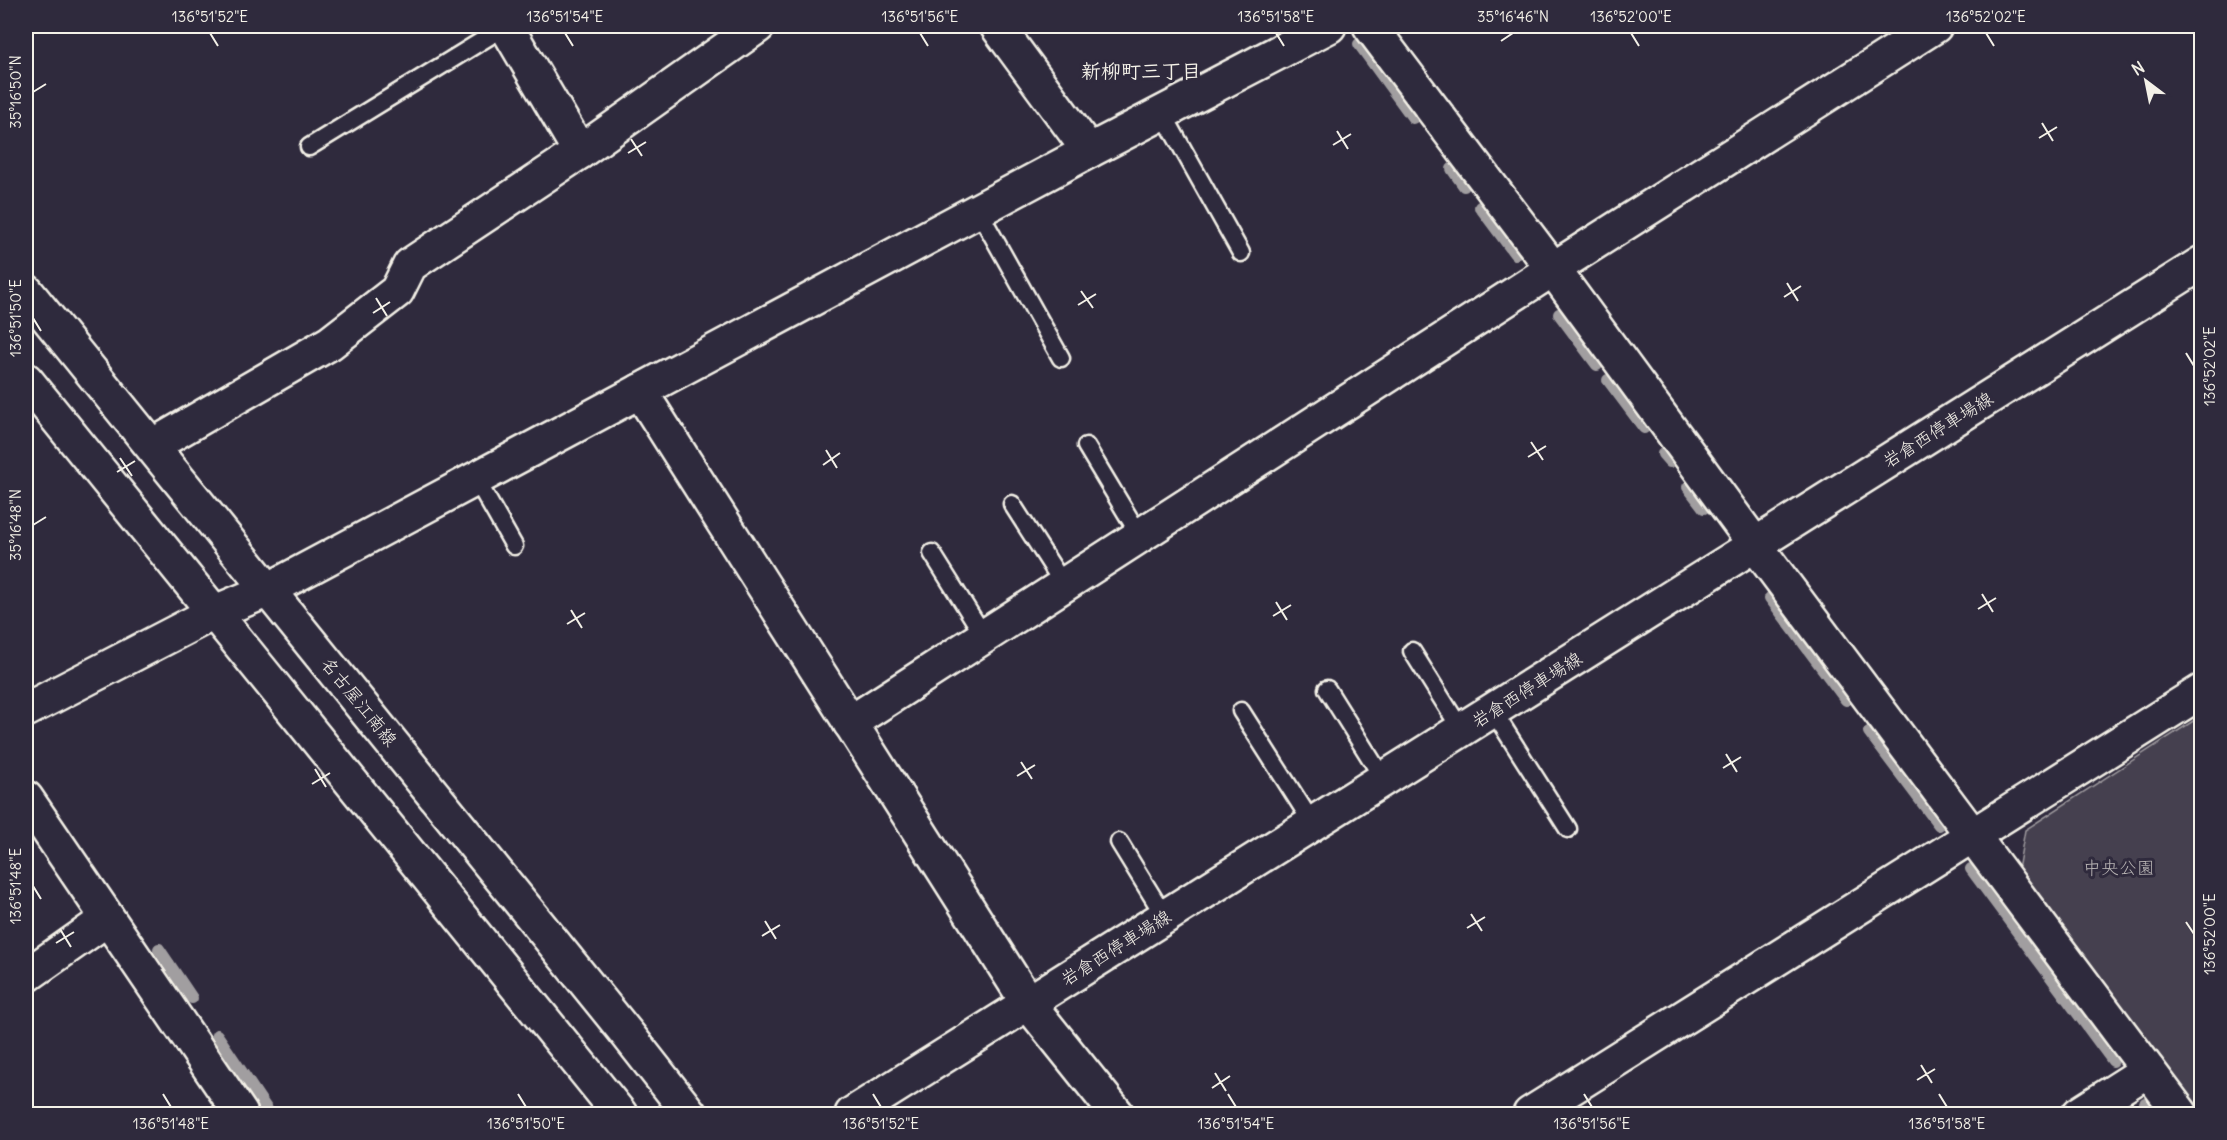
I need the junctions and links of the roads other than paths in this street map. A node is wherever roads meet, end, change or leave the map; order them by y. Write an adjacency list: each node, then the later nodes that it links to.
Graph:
1 (506, 26): 8 (lane); 10 (street)
2 (758, 26): 10 (street)
3 (997, 26): 9 (street)
4 (1329, 26): 7 (street)
5 (1370, 26): 14 (street)
6 (1935, 26): 14 (street)
7 (1162, 112): 9 (street); 12 (lane)
8 (309, 147)
9 (1089, 150): 11 (street)
10 (580, 152): 19 (street)
11 (978, 210): 16 (lane); 18 (street)
12 (1241, 253)
13 (2202, 263): 25 (street, 岩倉西停車場線)
14 (1553, 269): 23 (street); 25 (street)
15 (26, 291): 19 (street, 名古屋江南線)
16 (1061, 358)
17 (26, 380): 29 (street)
18 (640, 391): 21 (street); 37 (street)
19 (152, 446): 28 (street, 名古屋江南線)
20 (1086, 446): 23 (lane)
21 (476, 479): 24 (lane); 28 (street)
22 (1012, 504): 27 (lane)
23 (1140, 536): 27 (street)
24 (514, 546)
25 (1756, 546): 36 (street, 岩倉西停車場線); 43 (street)
26 (932, 553): 30 (lane)
27 (1064, 585): 30 (street)
28 (268, 590): 29 (street); 52 (street, 名古屋江南線)
29 (213, 613): 34 (street); 51 (street)
30 (984, 636): 37 (street)
31 (1412, 651): 38 (lane)
32 (1327, 689): 39 (lane)
33 (2202, 691): 43 (street)
34 (26, 710)
35 (1241, 711): 41 (lane)
36 (1493, 711): 38 (street, 岩倉西停車場線); 42 (lane)
37 (850, 723): 48 (street)
38 (1462, 731): 39 (street, 岩倉西停車場線)
39 (1384, 780): 41 (street, 岩倉西停車場線)
40 (26, 798): 46 (street)
41 (1313, 824): 45 (street, 岩倉西停車場線)
42 (1568, 830)
43 (1973, 835): 49 (street); 55 (street)
44 (1119, 842): 45 (lane)
45 (1165, 917): 48 (street, 岩倉西停車場線)
46 (106, 920): 47 (street); 50 (street)
47 (26, 976)
48 (1028, 1003): 53 (street, 岩倉西停車場線); 54 (street)
49 (2148, 1070): 56 (street); 57 (street)
50 (241, 1114)
51 (620, 1114)
52 (690, 1114)
53 (852, 1114)
54 (1117, 1114)
55 (1530, 1114)
56 (2079, 1114)
57 (2181, 1114)

